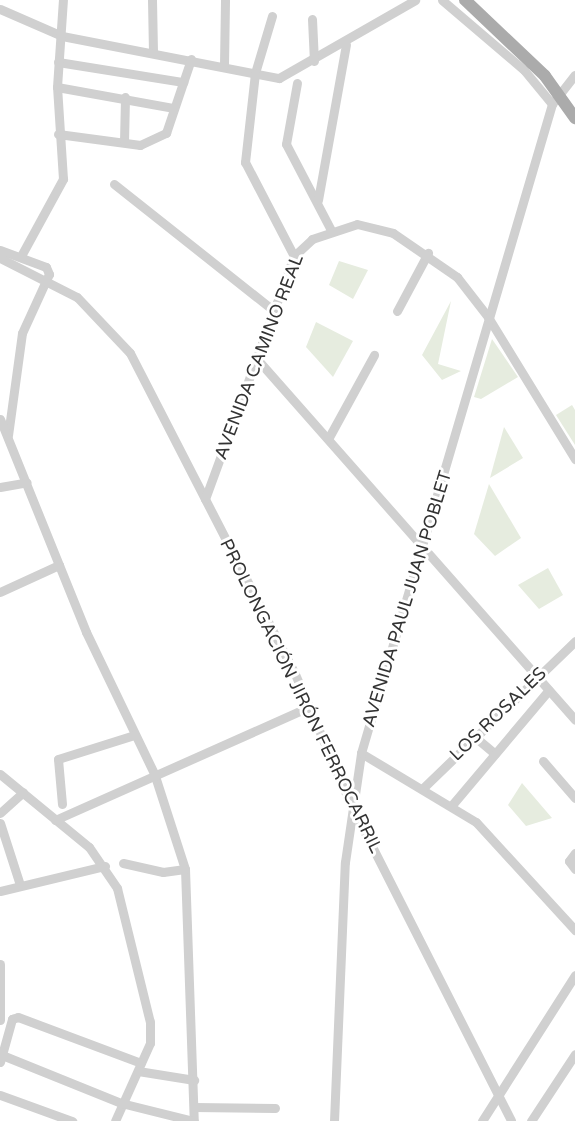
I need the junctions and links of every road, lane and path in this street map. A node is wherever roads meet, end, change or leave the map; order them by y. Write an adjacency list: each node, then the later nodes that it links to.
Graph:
1 (63, 0): 11 (street)
2 (152, 0): 13 (street)
3 (225, 0): 17 (street)
4 (415, 0): 12 (street)
5 (442, 0): 9 (street)
6 (465, 0): 9 (main road)
7 (0, 9): 11 (street)
8 (272, 16): 18 (street)
9 (471, 16): 23 (main road); 25 (street)
10 (312, 19): 15 (street)
11 (62, 36): 13 (street); 16 (street)
12 (346, 44): 15 (street); 31 (street)
13 (153, 52): 14 (street)
14 (191, 59): 17 (street); 20 (street)
15 (314, 61): 18 (street)
16 (58, 62): 20 (street); 22 (street)
17 (224, 65): 18 (street)
18 (255, 73): 36 (street)
19 (575, 75): 23 (street, AVENIDA PAUL JUAN POBLET)
20 (183, 82): 26 (street)
21 (297, 83): 31 (street)
22 (57, 87): 24 (street); 28 (street)
23 (559, 92): 25 (street, AVENIDA PAUL JUAN POBLET); 27 (main road)
24 (125, 97): 26 (street); 29 (street)
25 (552, 104): 41 (street, AVENIDA PAUL JUAN POBLET)
26 (174, 108): 29 (street)
27 (575, 118)
28 (58, 134): 29 (street); 35 (street)
29 (124, 142)
30 (114, 184): 39 (street)
31 (318, 200): 32 (street)
32 (331, 230): 34 (street, AVENIDA CAMINO REAL); 36 (street, AVENIDA CAMINO REAL)
33 (0, 250): 35 (street)
34 (428, 253): 40 (street); 41 (street, AVENIDA CAMINO REAL)
35 (21, 256): 38 (street)
36 (294, 256): 39 (street, AVENIDA CAMINO REAL)
37 (0, 258): 38 (street, PROLONGACIÓN JIRÓN FERROCARRIL)
38 (46, 281): 45 (street); 50 (street, PROLONGACIÓN JIRÓN FERROCARRIL)
39 (274, 311): 43 (street, AVENIDA CAMINO REAL)
40 (397, 311)
41 (488, 317): 47 (street, AVENIDA CAMINO REAL); 51 (street, AVENIDA PAUL JUAN POBLET)
42 (374, 355): 46 (street)
43 (256, 359): 46 (street); 50 (street, AVENIDA CAMINO REAL)
44 (0, 418): 45 (street)
45 (8, 435): 48 (street)
46 (328, 439): 51 (street)
47 (575, 459)
48 (27, 482): 49 (street); 52 (street)
49 (0, 487)
50 (205, 499): 57 (street, PROLONGACIÓN JIRÓN FERROCARRIL)
51 (424, 548): 55 (street); 61 (street, AVENIDA PAUL JUAN POBLET)
52 (59, 565): 53 (street); 59 (street)
53 (0, 592)
54 (575, 641): 55 (street, LOS ROSALES)
55 (537, 676): 56 (street); 60 (street, LOS ROSALES)
56 (549, 690): 58 (street); 62 (street)
57 (309, 707): 64 (street); 66 (street, PROLONGACIÓN JIRÓN FERROCARRIL)
58 (575, 720)
59 (134, 735): 64 (street); 72 (street)
60 (475, 736): 62 (street); 68 (street, LOS ROSALES)
61 (361, 753): 67 (street, AVENIDA PAUL JUAN POBLET); 68 (street)
62 (495, 754): 73 (street)
63 (543, 761): 70 (street)
64 (154, 773): 75 (street); 80 (street)
65 (0, 774): 69 (street)
66 (340, 777): 67 (street); 71 (street, PROLONGACIÓN JIRÓN FERROCARRIL)
67 (356, 777): 71 (street, AVENIDA PAUL JUAN POBLET)
68 (422, 789): 73 (street)
69 (23, 792): 74 (street); 75 (street)
70 (575, 798)
71 (350, 802): 92 (street, PROLONGACIÓN JIRÓN FERROCARRIL); 100 (street, AVENIDA PAUL JUAN POBLET)
72 (62, 804)
73 (452, 805): 84 (street)
74 (0, 813)
75 (55, 820): 79 (street)
76 (0, 823): 82 (street)
77 (575, 853): 81 (street)
78 (123, 863): 80 (street)
79 (105, 866): 82 (street); 90 (street)
80 (185, 869): 91 (street)
81 (575, 869)
82 (20, 885): 83 (street)
83 (0, 891)
84 (575, 930)
85 (0, 967): 87 (street)
86 (575, 975): 92 (street)
87 (0, 1020)
88 (575, 1054): 103 (street)
89 (1, 1058): 90 (street); 94 (street)
90 (140, 1067): 91 (street); 94 (street)
91 (194, 1080): 95 (street)
92 (500, 1091): 101 (street); 102 (street, PROLONGACIÓN JIRÓN FERROCARRIL)
93 (0, 1095): 97 (street)
94 (121, 1103): 98 (street); 99 (street)
95 (194, 1107): 96 (street); 99 (street)
96 (275, 1108)
97 (72, 1121)
98 (115, 1121)
99 (194, 1121)
100 (334, 1121)
101 (482, 1121)
102 (511, 1121)
103 (531, 1121)

